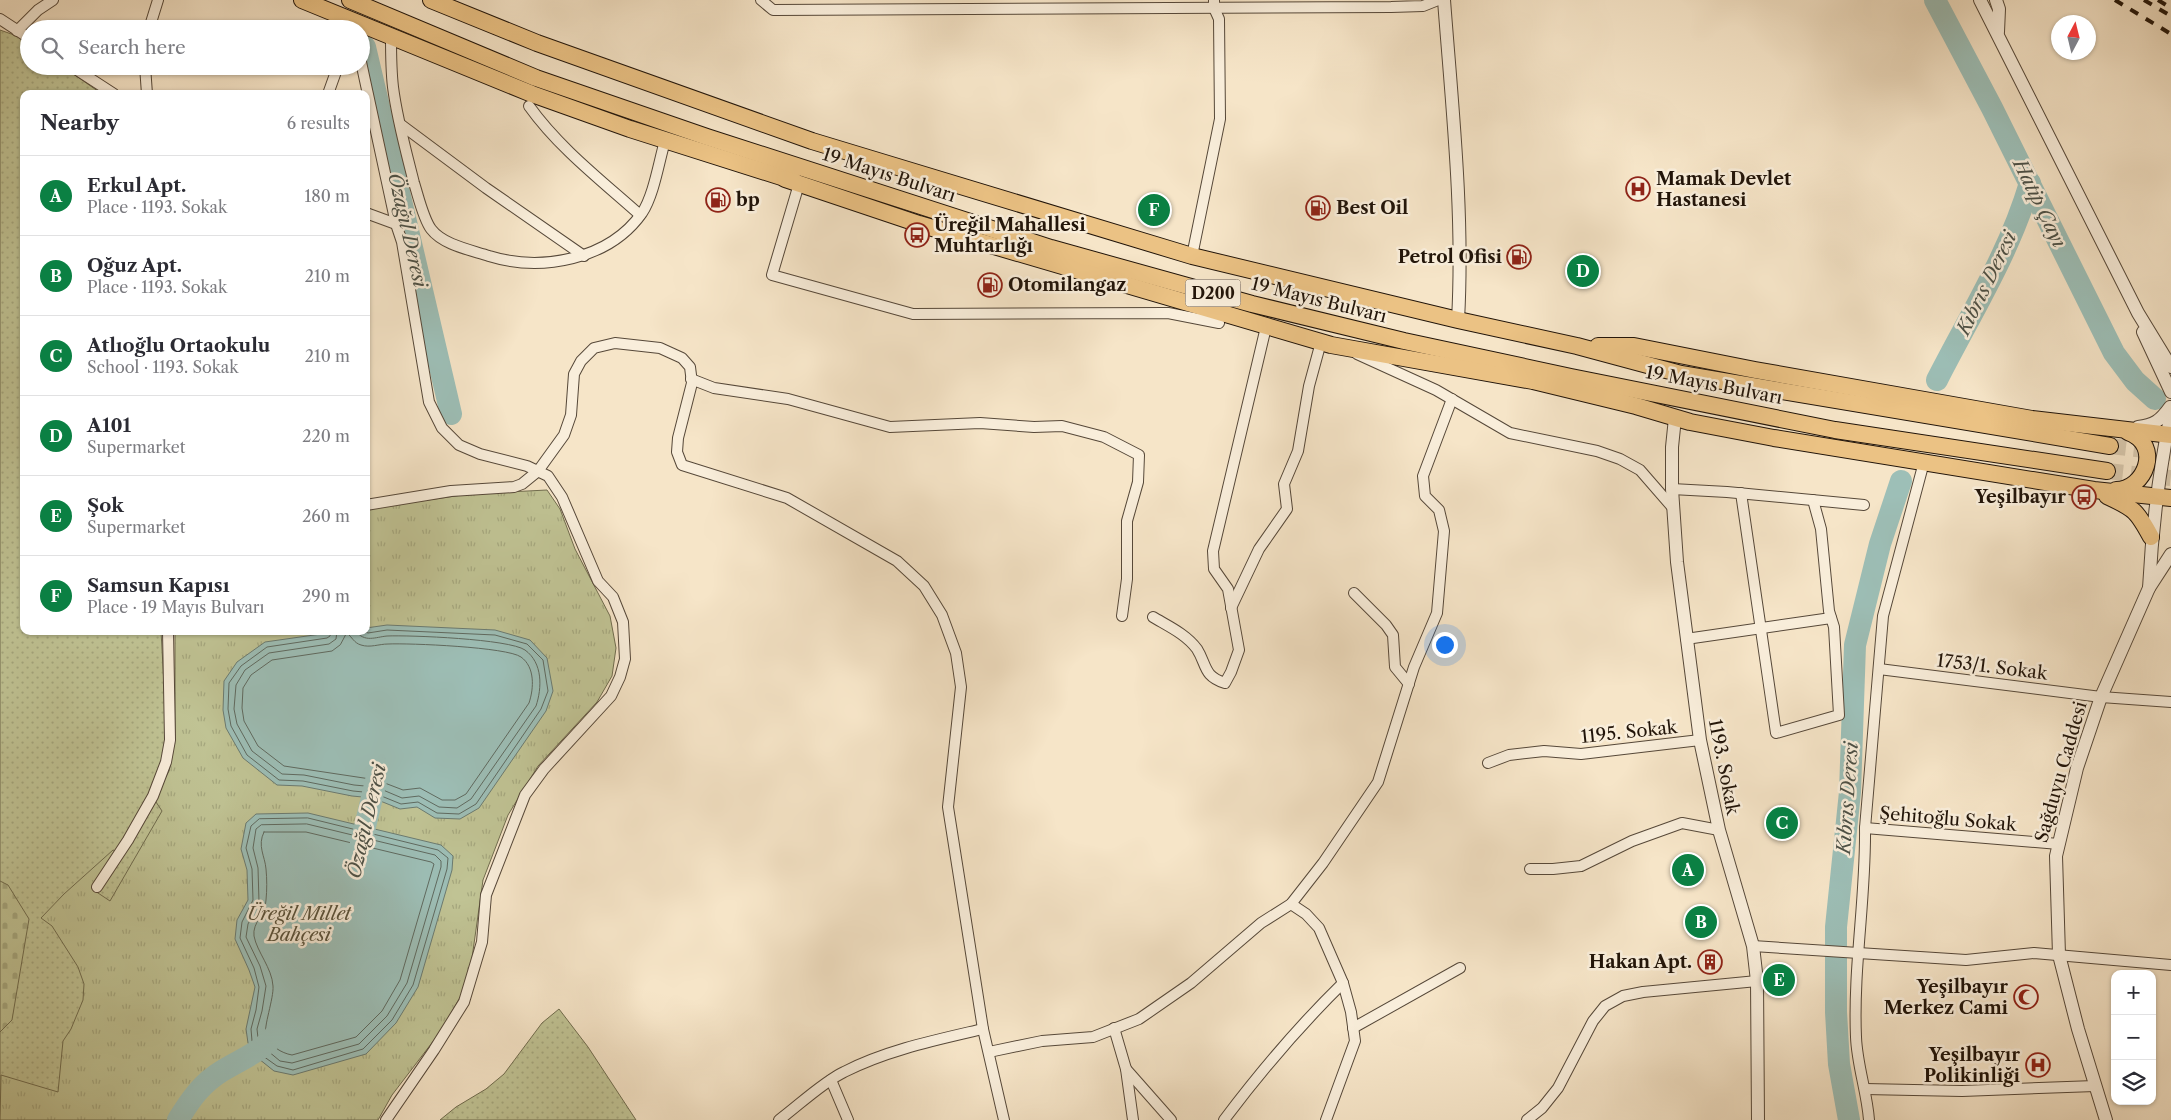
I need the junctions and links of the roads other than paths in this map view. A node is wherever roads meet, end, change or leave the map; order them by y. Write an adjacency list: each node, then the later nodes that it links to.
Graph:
1 (53, 0): 14 (street)
2 (158, 0): 15 (street)
3 (302, 0): 16 (highway)
4 (350, 0): 36 (highway, 19 Mayıs Bulvarı / D200)
5 (431, 0): 41 (highway, 19 Mayıs Bulvarı / D200)
6 (761, 0): 12 (street)
7 (1438, 0): 11 (street)
8 (1444, 0): 43 (street)
9 (1980, 0): 20 (street)
10 (1996, 0): 20 (street)
11 (1393, 3): 12 (street)
12 (1214, 4): 41 (street)
13 (0, 19): 18 (street)
14 (28, 20)
15 (152, 20)
16 (339, 20)
17 (20, 28): 18 (street)
18 (17, 31): 21 (street)
19 (370, 32): 22 (highway)
20 (1998, 32): 42 (street)
21 (20, 33)
22 (391, 38): 33 (street); 34 (highway)
23 (85, 75): 27 (street)
24 (146, 75): 28 (street)
25 (335, 75): 29 (street)
26 (364, 75): 30 (street)
27 (108, 90)
28 (147, 90)
29 (329, 90)
30 (367, 90)
31 (370, 104): 39 (street)
32 (529, 106): 38 (street)
33 (400, 124): 40 (street); 40 (street)
34 (665, 140): 35 (highway); 38 (street)
35 (792, 181): 36 (highway); 44 (street); 45 (highway)
36 (912, 203): 61 (highway, 19 Mayıs Bulvarı / D200)
37 (370, 214): 39 (street)
38 (640, 215): 40 (street)
39 (396, 224): 60 (street)
40 (584, 256)
41 (1192, 256): 43 (highway, 19 Mayıs Bulvarı / D200)
42 (2138, 313): 49 (street); 51 (street)
43 (1458, 320): 47 (highway, 19 Mayıs Bulvarı / D200)
44 (1219, 323)
45 (1266, 327): 46 (highway); 74 (street)
46 (1321, 342): 48 (highway); 74 (street)
47 (1577, 346): 56 (highway); 58 (highway, 19 Mayıs Bulvarı / D200)
48 (1340, 347): 52 (street); 55 (highway)
49 (2171, 367)
50 (691, 379): 60 (street); 75 (street); 102 (street)
51 (2171, 392)
52 (1452, 399): 69 (street); 82 (street)
53 (2171, 405): 56 (street)
54 (2171, 413): 57 (street)
55 (1675, 418): 59 (highway); 62 (street, 1193. Sokak)
56 (2120, 429): 57 (highway); 63 (highway)
57 (2168, 435): 65 (street)
58 (2110, 446)
59 (1924, 462): 63 (highway); 81 (street)
60 (538, 471): 67 (street); 108 (street)
61 (2107, 471)
62 (1672, 489): 64 (street); 69 (street, 1193. Sokak)
63 (2094, 490): 65 (highway); 70 (highway)
64 (1741, 493): 66 (street); 78 (street)
65 (2164, 497): 70 (street)
66 (1813, 500): 68 (street); 77 (street)
67 (370, 504)
68 (1864, 505)
69 (1673, 508): 80 (street, 1193. Sokak)
70 (2151, 537): 72 (street)
71 (2171, 554): 72 (street)
72 (2149, 588): 83 (street, Sağduyu Caddesi)
73 (1354, 593): 82 (street)
74 (1231, 608): 76 (street)
75 (1122, 616)
76 (1153, 617)
77 (1831, 618): 78 (street); 78 (street)
78 (1761, 630): 80 (street)
79 (168, 635): 91 (street)
80 (1686, 640): 85 (street, 1193. Sokak)
81 (1879, 669): 83 (street, 1753/1. Sokak); 87 (street)
82 (1409, 684): 92 (street)
83 (2101, 697): 84 (street, 1753/1. Sokak); 89 (street, Sağduyu Caddesi)
84 (2171, 702)
85 (1700, 740): 86 (street, 1195. Sokak); 88 (street, 1193. Sokak)
86 (1488, 764)
87 (1865, 828): 89 (street, Şehitoğlu Sokak); 94 (street)
88 (1719, 830): 90 (street); 93 (street, 1193. Sokak)
89 (2059, 844): 95 (street, Sağduyu Caddesi)
90 (1530, 869)
91 (97, 887)
92 (1291, 904): 99 (street); 100 (street)
93 (1753, 946): 94 (street); 98 (street, 1193. Sokak)
94 (1858, 954): 95 (street); 107 (street)
95 (2059, 956): 96 (street); 106 (street, Sağduyu Caddesi)
96 (2171, 965)
97 (1460, 968): 101 (street)
98 (1757, 981): 116 (street); 117 (street, 1193. Sokak)
99 (1342, 983): 101 (street); 114 (street)
100 (1114, 1028): 103 (street); 104 (street)
101 (1353, 1028): 115 (street)
102 (983, 1030): 103 (street); 105 (street)
103 (989, 1052): 111 (street)
104 (1126, 1069): 112 (street); 113 (street)
105 (831, 1080): 109 (street); 110 (street)
106 (2095, 1086): 107 (street); 119 (street, Sağduyu Caddesi)
107 (1865, 1089): 118 (street)
108 (386, 1120)
109 (779, 1120)
110 (848, 1120)
111 (1004, 1120)
112 (1133, 1120)
113 (1171, 1120)
114 (1224, 1120)
115 (1326, 1120)
116 (1527, 1120)
117 (1758, 1120)
118 (1868, 1120)
119 (2106, 1120)

